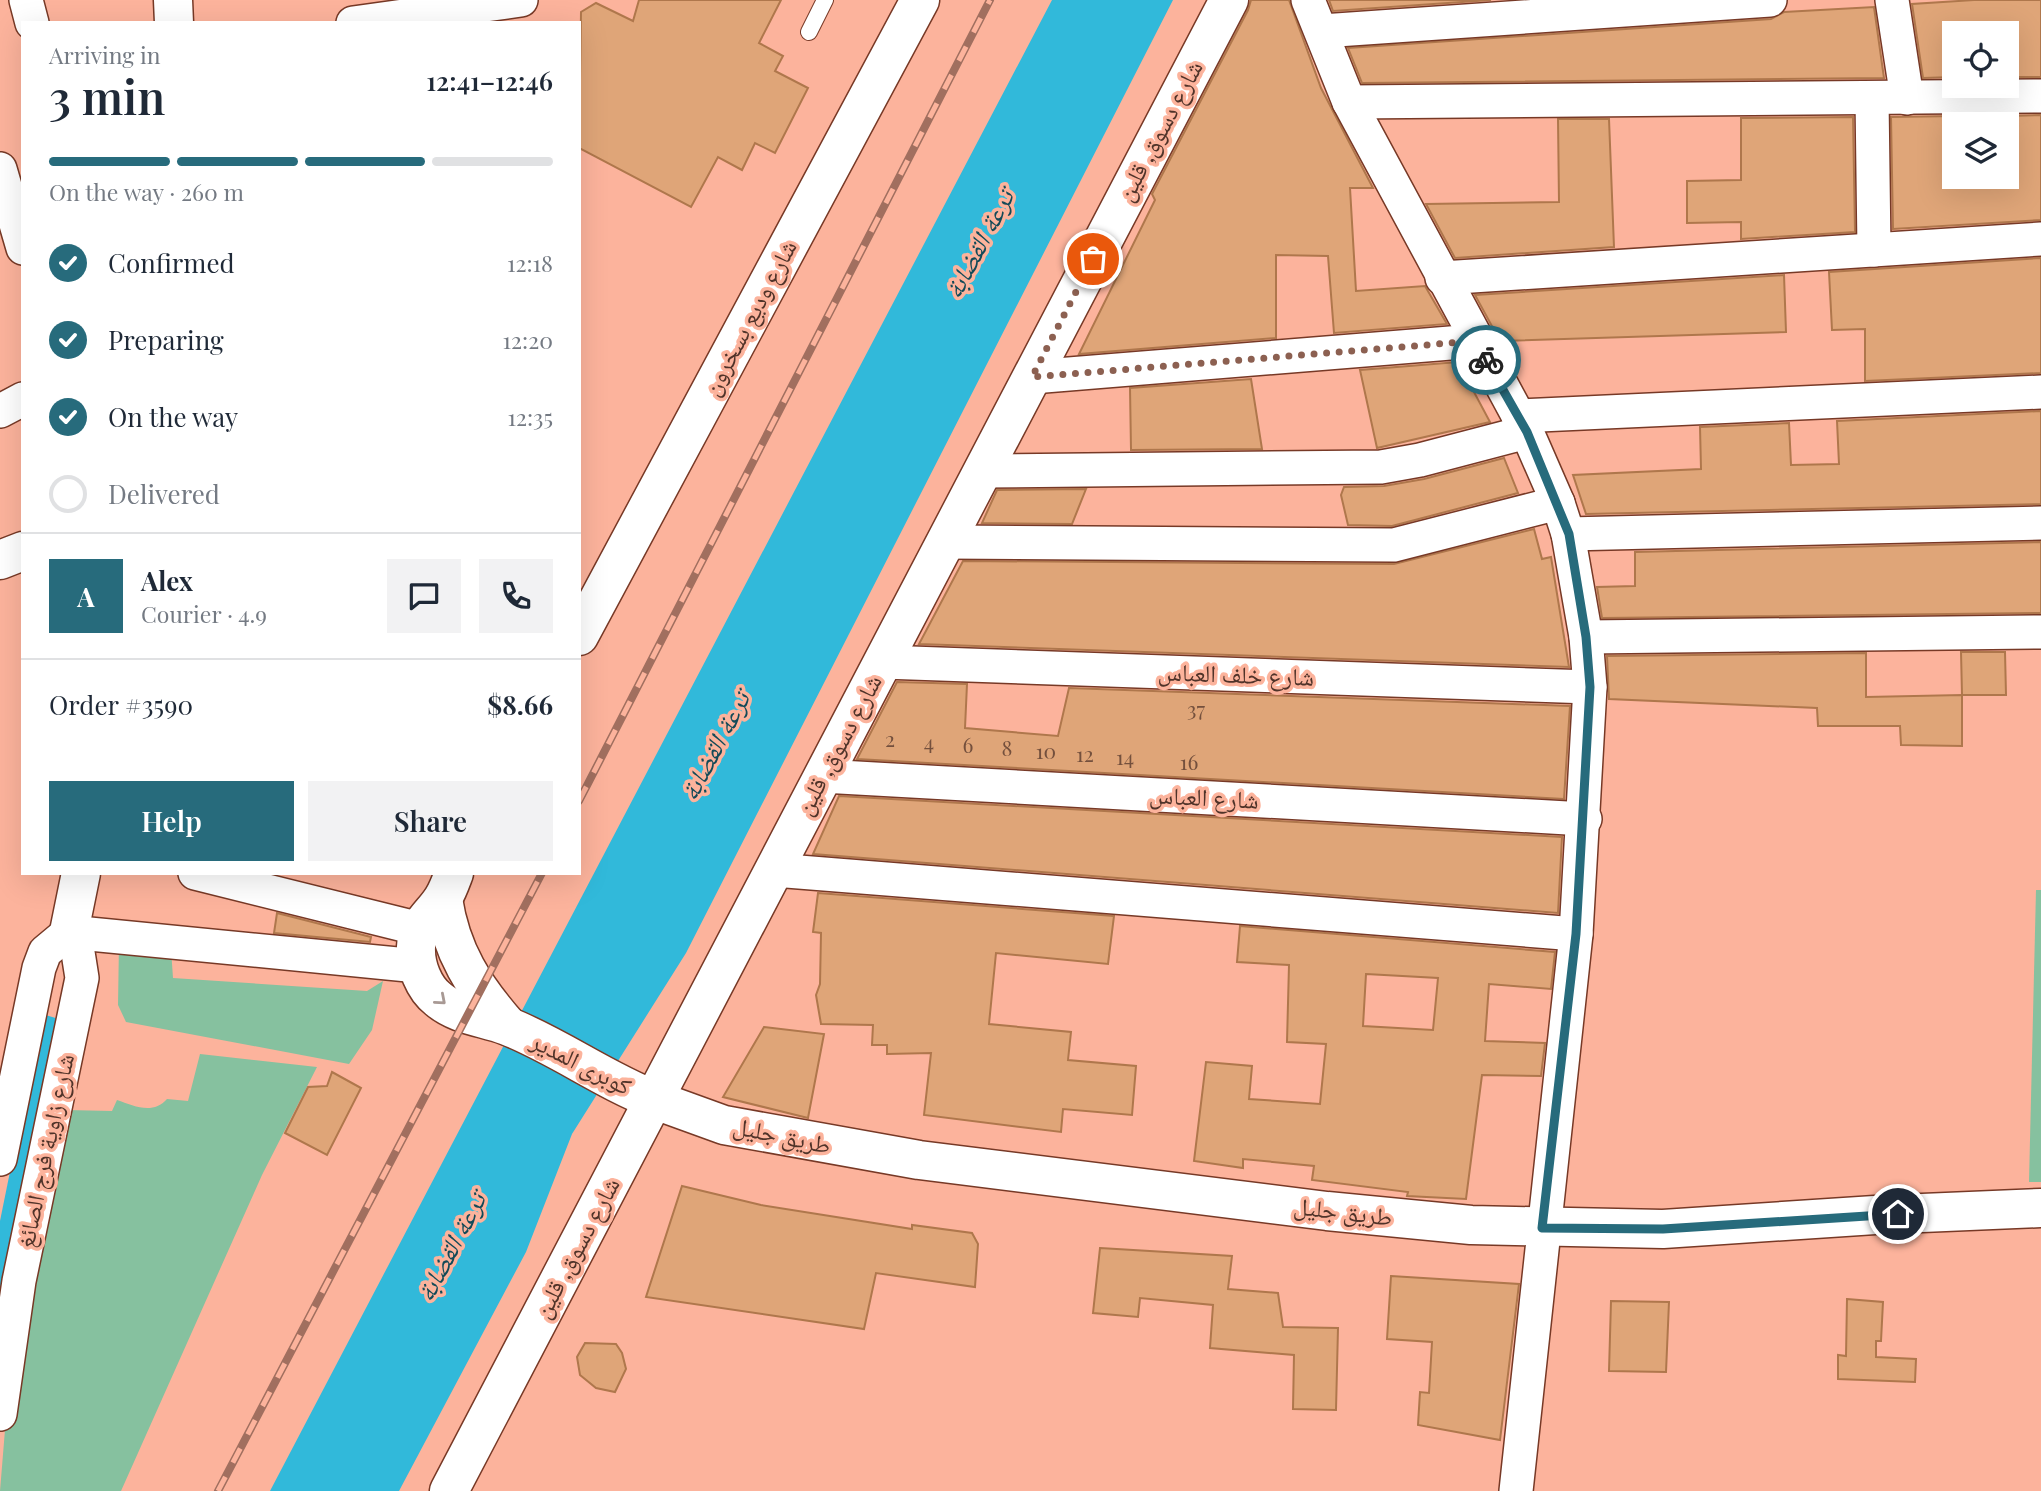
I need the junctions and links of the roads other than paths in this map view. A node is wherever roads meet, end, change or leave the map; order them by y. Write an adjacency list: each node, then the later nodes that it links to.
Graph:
1 (26, 0): 11 (street)
2 (173, 0): 12 (main road)
3 (521, 0): 13 (street); 14 (street)
4 (825, 0): 15 (lane)
5 (920, 0): 39 (main road, شارع وديع بسخرون)
6 (1229, 0): 27 (main road, شارع دسوق, قلين)
7 (1308, 0): 16 (street)
8 (1770, 0): 10 (street)
9 (1892, 0): 18 (street)
10 (1541, 7): 16 (street)
11 (31, 21)
12 (174, 21)
13 (368, 21)
14 (511, 21)
15 (809, 32)
16 (1322, 32): 20 (street)
17 (2041, 96): 18 (street)
18 (1907, 97): 19 (street)
19 (1872, 98): 20 (street); 24 (street)
20 (1349, 102): 25 (street)
21 (0, 169): 22 (street)
22 (15, 230)
23 (2041, 239): 24 (street)
24 (1874, 250): 25 (street)
25 (1443, 278): 26 (street)
26 (1475, 341): 27 (street); 31 (street)
27 (1032, 377): 32 (main road, شارع دسوق, قلين)
28 (2041, 392): 31 (street)
29 (21, 400): 30 (street)
30 (0, 411)
31 (1522, 424): 32 (street); 33 (street)
32 (983, 471): 36 (main road, شارع دسوق, قلين)
33 (1558, 503): 35 (street); 36 (street)
34 (2041, 523): 35 (street)
35 (1569, 534): 41 (street)
36 (946, 542): 42 (main road, شارع دسوق, قلين)
37 (21, 552): 38 (main road)
38 (0, 560)
39 (581, 632)
40 (2041, 632): 41 (street)
41 (1586, 637): 43 (street)
42 (883, 662): 43 (street, شارع خلف العباس); 44 (main road, شارع دسوق, قلين)
43 (1590, 687): 45 (street)
44 (822, 776): 45 (street, شارع العباس); 46 (main road, شارع دسوق, قلين)
45 (1585, 819): 51 (street)
46 (774, 870): 51 (street); 54 (main road, شارع دسوق, قلين)
47 (81, 875): 50 (main road, شارع زاوية فرج الصائغ)
48 (201, 875): 52 (street)
49 (448, 886): 52 (main road); 53 (main road)
50 (69, 932): 52 (street); 55 (street, شارع زاوية فرج الصائغ); 58 (street, شارع زاوية فرج الصائغ)
51 (1576, 934): 57 (street)
52 (419, 947): 53 (main road, one-way to 53)
53 (508, 1026): 54 (main road, كوبرى المدير)
54 (655, 1100): 57 (main road, طريق جليل); 59 (main road, شارع دسوق, قلين)
55 (0, 1159)
56 (2041, 1209): 57 (main road, طريق جليل)
57 (1542, 1228): 60 (street)
58 (0, 1415)
59 (449, 1491)
60 (1516, 1491)

